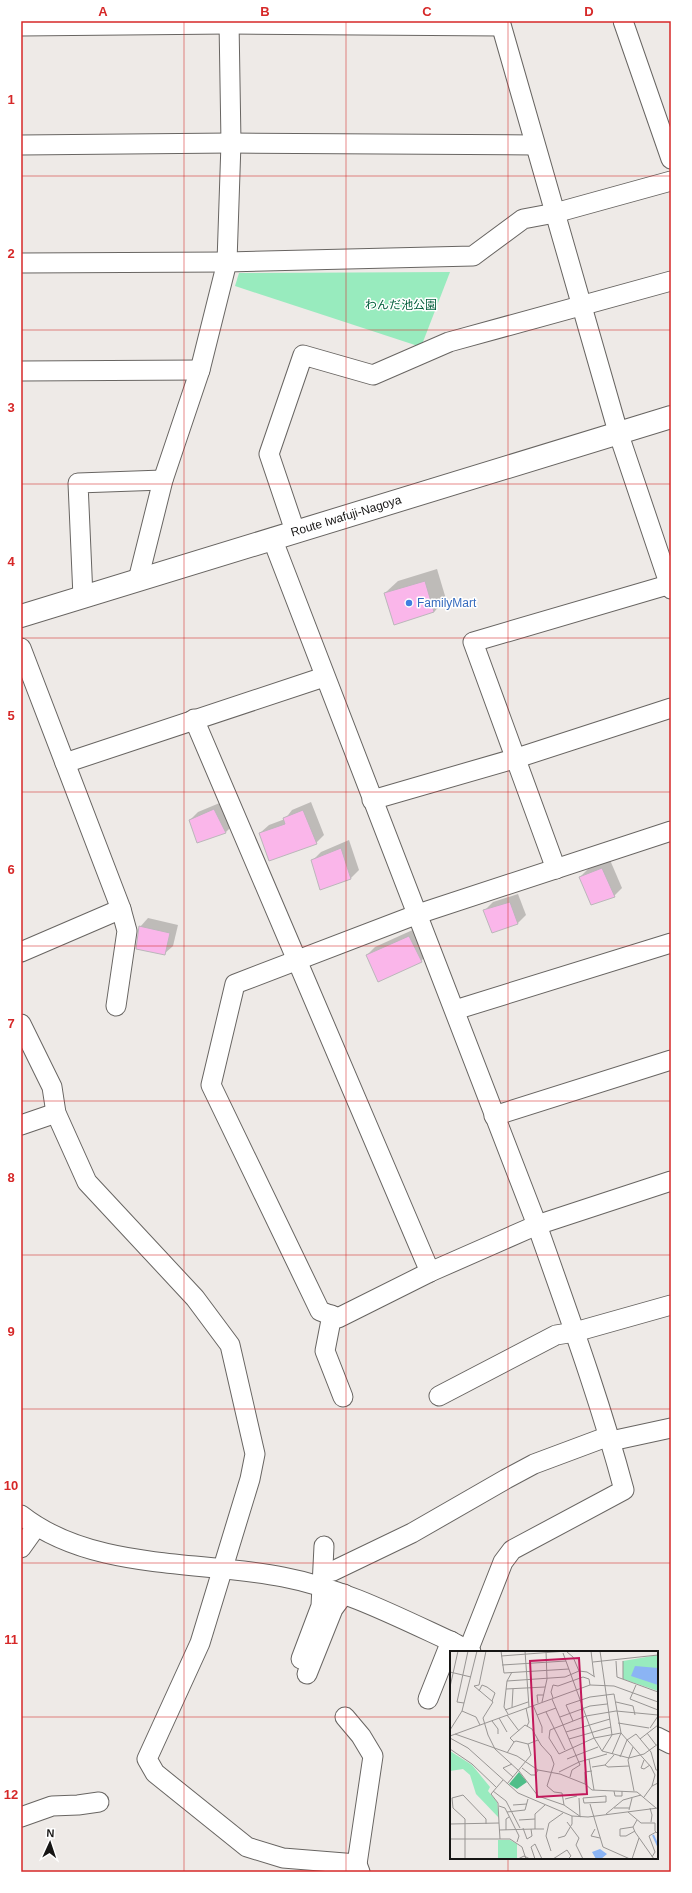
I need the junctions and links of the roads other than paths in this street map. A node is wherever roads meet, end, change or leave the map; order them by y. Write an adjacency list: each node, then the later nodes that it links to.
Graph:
1 (623, 21): 8 (street)
2 (229, 23): 3 (street); 4 (street); 5 (street)
3 (501, 23): 7 (street)
4 (21, 26)
5 (230, 143): 6 (street); 7 (street); 11 (street)
6 (21, 145)
7 (536, 145): 10 (street)
8 (671, 159)
9 (671, 181): 10 (street)
10 (555, 213): 11 (street); 14 (street)
11 (227, 262): 12 (street); 15 (street)
12 (21, 263)
13 (671, 281): 14 (street)
14 (581, 304): 18 (street); 20 (street)
15 (200, 370): 16 (street); 19 (street)
16 (21, 371)
17 (671, 417): 18 (main road, Route Iwafuji-Nagoya)
18 (618, 432): 20 (main road, Route Iwafuji-Nagoya); 23 (street)
19 (163, 480): 22 (street); 24 (street)
20 (295, 531): 21 (main road, Route Iwafuji-Nagoya)
21 (272, 538): 22 (main road, Route Iwafuji-Nagoya); 27 (street)
22 (138, 580): 24 (main road, Route Iwafuji-Nagoya)
23 (671, 586): 30 (street)
24 (83, 597): 25 (main road, Route Iwafuji-Nagoya)
25 (21, 616)
26 (21, 648): 31 (street)
27 (324, 677): 29 (street); 32 (street)
28 (671, 708): 30 (street)
29 (194, 719): 31 (street); 39 (street)
30 (517, 758): 32 (street); 34 (street)
31 (65, 763): 35 (street)
32 (372, 800): 36 (street)
33 (671, 831): 34 (street)
34 (556, 869): 36 (street)
35 (120, 909): 38 (street); 40 (street)
36 (418, 914): 39 (street); 41 (street)
37 (671, 944): 41 (street)
38 (21, 952)
39 (297, 962): 49 (street); 51 (street)
40 (116, 1006)
41 (455, 1010): 45 (street)
42 (21, 1024): 44 (street)
43 (671, 1060): 45 (street)
44 (56, 1113): 46 (street); 61 (street)
45 (494, 1116): 48 (street)
46 (21, 1125)
47 (671, 1180): 48 (street)
48 (536, 1225): 49 (street); 52 (street)
49 (430, 1272): 51 (street)
50 (671, 1305): 52 (street)
51 (332, 1315): 54 (street)
52 (575, 1332): 53 (street); 56 (street)
53 (439, 1396)
54 (343, 1397)
55 (671, 1428): 56 (street)
56 (610, 1439): 62 (street); 65 (street)
57 (21, 1515): 58 (street)
58 (36, 1527): 60 (street); 61 (street)
59 (324, 1546): 62 (street)
60 (21, 1548)
61 (222, 1568): 62 (street); 72 (street)
62 (324, 1580): 63 (street); 63 (street)
63 (344, 1594): 64 (street)
64 (451, 1641): 65 (street); 66 (street)
65 (469, 1651)
66 (428, 1699)
67 (345, 1717): 72 (street)
68 (658, 1738): 69 (street)
69 (671, 1744)
70 (99, 1802): 71 (street)
71 (21, 1817)
72 (359, 1868)

